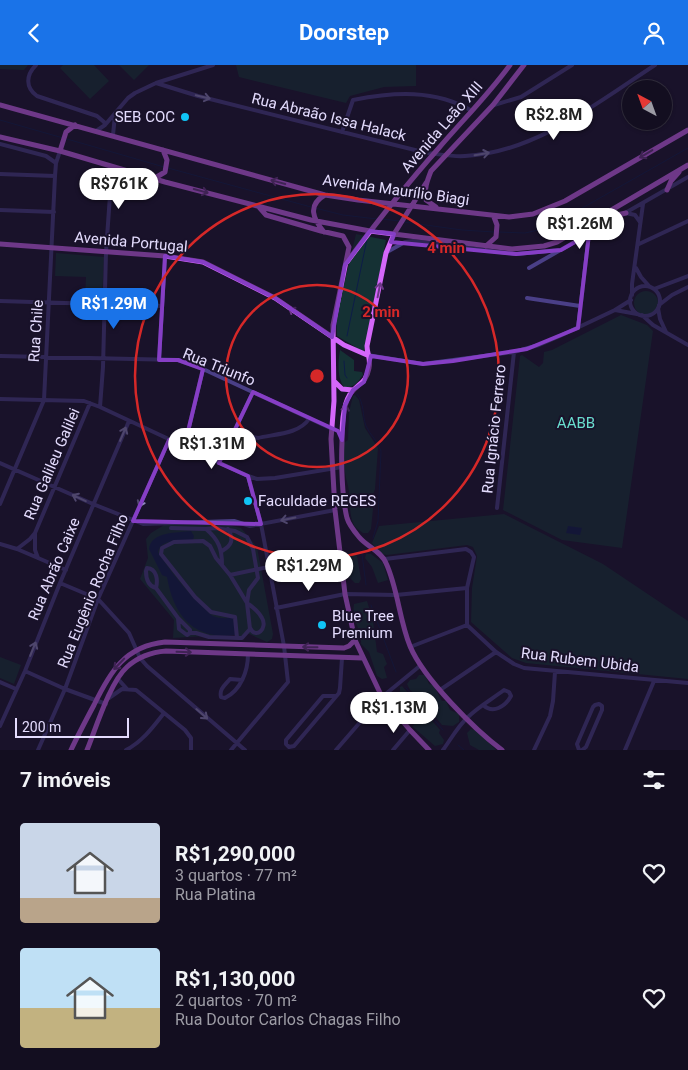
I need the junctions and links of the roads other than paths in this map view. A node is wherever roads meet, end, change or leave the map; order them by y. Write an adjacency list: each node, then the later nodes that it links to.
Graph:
1 (36, 65): 13 (street)
2 (214, 65): 7 (street)
3 (510, 65): 10 (main road, Avenida Leão XIII)
4 (524, 65): 9 (main road, Avenida Leão XIII)
5 (572, 65): 9 (street)
6 (655, 65): 28 (street, Rua Abraão Issa Halack, one-way to 6)
7 (156, 83): 11 (street); 16 (street, Rua Abraão Issa Halack, one-way to 16)
8 (0, 105): 12 (main road, Avenida Maurílio Biagi)
9 (493, 105): 28 (main road, Avenida Leão XIII)
10 (473, 111): 16 (street); 26 (main road, Avenida Leão XIII)
11 (115, 115): 13 (street); 17 (street)
12 (75, 125): 15 (main road, Avenida Maurílio Biagi); 19 (main road)
13 (105, 125): 15 (street)
14 (688, 130): 49 (main road, Avenida Maurílio Biagi, one-way to 49)
15 (96, 131): 17 (main road, Avenida Maurílio Biagi)
16 (342, 132): 26 (street, Rua Abraão Issa Halack)
17 (113, 135): 24 (main road, Avenida Maurílio Biagi)
18 (0, 137): 20 (main road)
19 (63, 141): 25 (main road); 27 (main road)
20 (19, 142): 22 (main road); 25 (main road)
21 (0, 144): 22 (street); 23 (street)
22 (10, 147): 29 (street)
23 (0, 148)
24 (163, 150): 36 (main road); 39 (main road, Avenida Maurílio Biagi, one-way to 24)
25 (60, 151): 27 (main road); 29 (street, Rua Chile)
26 (434, 153): 28 (street, Rua Abraão Issa Halack); 40 (main road, Avenida Leão XIII)
27 (68, 154): 31 (main road)
28 (446, 155): 37 (main road, Avenida Leão XIII)
29 (56, 163): 34 (street, Rua Chile)
30 (688, 165): 32 (main road)
31 (112, 167): 36 (main road); 67 (street)
32 (682, 168): 38 (main road); 50 (main road)
33 (0, 175): 34 (street)
34 (55, 176): 46 (street, Rua Chile)
35 (688, 177): 38 (street)
36 (154, 178): 43 (main road, one-way to 43)
37 (426, 183): 42 (main road); 45 (main road, Avenida Leão XIII)
38 (667, 190): 41 (street)
39 (325, 195): 40 (main road, Avenida Maurílio Biagi); 52 (main road)
40 (392, 203): 42 (main road, Avenida Maurílio Biagi); 55 (main road, Avenida Leão XIII)
41 (644, 203): 47 (street); 54 (street)
42 (413, 205): 45 (main road, Avenida Maurílio Biagi); 57 (main road)
43 (259, 207): 48 (main road); 51 (main road)
44 (0, 209): 46 (street)
45 (439, 209): 49 (main road, Avenida Maurílio Biagi)
46 (54, 212): 65 (street, Rua Chile)
47 (626, 213): 50 (main road); 54 (street); 58 (street)
48 (293, 216): 51 (main road); 52 (main road)
49 (494, 217): 64 (main road)
50 (594, 220): 64 (main road)
51 (284, 221): 56 (main road)
52 (315, 221): 55 (main road); 56 (main road)
53 (688, 221): 63 (street)
54 (640, 222): 63 (street)
55 (370, 231): 57 (main road); 70 (main road, Avenida Leão XIII)
56 (324, 232): 70 (main road)
57 (394, 233): 59 (street); 60 (main road); 68 (main road)
58 (589, 234): 66 (street); 82 (street)
59 (412, 241): 62 (street); 68 (street)
60 (446, 241): 62 (main road); 64 (main road)
61 (0, 244): 65 (main road, Avenida Portugal)
62 (436, 244): 66 (street)
63 (639, 244): 71 (street)
64 (486, 246)
65 (52, 248): 67 (main road, Avenida Portugal); 79 (street, Rua Chile)
66 (561, 250): 72 (street)
67 (106, 252): 69 (main road, Avenida Portugal); 80 (street)
68 (386, 253): 95 (main road, one-way to 68)
69 (165, 256): 81 (street); 88 (main road, Avenida Portugal, one-way to 69)
70 (345, 265): 85 (main road)
71 (636, 265): 75 (street); 77 (street)
72 (529, 268)
73 (688, 276): 75 (street)
74 (688, 287): 83 (street)
75 (653, 288): 77 (street); 83 (street)
76 (527, 298): 82 (street)
77 (631, 298): 84 (street, Avenida Portugal); 86 (street)
78 (0, 301): 79 (street)
79 (50, 302): 80 (street); 97 (street, Rua Chile)
80 (106, 303): 81 (street); 98 (street)
81 (162, 306): 99 (street)
82 (580, 306): 87 (street)
83 (659, 306): 86 (street); 89 (street)
84 (615, 310): 86 (street); 87 (street, Avenida Portugal)
85 (334, 314): 88 (main road); 90 (main road)
86 (640, 314): 89 (street)
87 (578, 328): 94 (street, Avenida Portugal)
88 (321, 329): 90 (main road, Avenida Portugal)
89 (668, 335): 92 (street)
90 (334, 338): 95 (main road, Avenida Portugal); 101 (main road)
91 (688, 340): 92 (street)
92 (683, 342): 93 (street)
93 (688, 345)
94 (514, 353): 95 (street, Avenida Portugal); 124 (street, Rua Ignácio Ferrero)
95 (367, 355): 102 (main road)
96 (0, 356): 97 (street, Rua Triunfo)
97 (46, 357): 98 (street, Rua Triunfo); 105 (street, Rua Chile)
98 (104, 358): 99 (street, Rua Triunfo); 107 (street)
99 (159, 360): 100 (street, Rua Triunfo)
100 (203, 369): 103 (street, Rua Triunfo); 114 (street)
101 (335, 381): 102 (main road); 111 (main road)
102 (353, 390): 113 (main road, one-way to 102)
103 (252, 392): 108 (street, Rua Triunfo); 110 (street)
104 (0, 399): 105 (street)
105 (44, 400): 106 (street); 119 (street, Rua Chile)
106 (90, 403): 107 (street); 121 (street, Rua Galileu Galilei)
107 (100, 407): 109 (street)
108 (309, 419): 110 (street); 111 (street, Rua Triunfo)
109 (129, 421): 112 (street); 123 (street, Rua Abrão Caixe, one-way to 109)
110 (235, 429): 116 (street)
111 (332, 429): 113 (main road); 118 (main road)
112 (169, 440): 114 (street); 126 (street, Rua Eugênio Rocha Filho, one-way to 126)
113 (342, 440): 117 (main road)
114 (184, 447): 116 (street)
115 (0, 463): 119 (street)
116 (220, 463): 120 (street)
117 (342, 467): 118 (street); 137 (main road)
118 (332, 468): 120 (street); 125 (main road)
119 (14, 469): 121 (street); 122 (street, Rua Chile)
120 (248, 477): 127 (street)
121 (54, 486): 123 (street, one-way to 121); 131 (street, Rua Galileu Galilei)
122 (0, 504)
123 (93, 504): 126 (street); 140 (street, Rua Abrão Caixe)
124 (498, 508)
125 (335, 510): 127 (street, one-way to 127); 135 (main road)
126 (134, 521): 127 (street); 148 (street, Rua Eugênio Rocha Filho)
127 (261, 524): 139 (street)
128 (171, 528): 129 (street)
129 (206, 529): 130 (street); 134 (street)
130 (228, 529): 134 (street); 141 (street)
131 (35, 533): 133 (street, Rua Galileu Galilei); 136 (street, Rua Galileu Galilei)
132 (0, 544): 133 (street)
133 (17, 549): 136 (street)
134 (222, 551): 138 (street)
135 (340, 552): 139 (street); 146 (main road)
136 (38, 558): 140 (street)
137 (385, 559): 145 (street); 147 (main road)
138 (222, 565): 142 (street); 155 (street)
139 (270, 567): 141 (street); 150 (street)
140 (66, 569): 143 (street, Rua Abrão Caixe)
141 (256, 569): 142 (street); 149 (street)
142 (230, 575): 149 (street)
143 (60, 583): 148 (street); 167 (street, Rua Abrão Caixe, one-way to 143)
144 (156, 588): 144 (street); 151 (street)
145 (467, 589): 147 (street); 152 (street)
146 (345, 594): 147 (street); 150 (street); 156 (main road)
147 (396, 595): 158 (main road)
148 (98, 599): 159 (street); 175 (street, Rua Eugênio Rocha Filho)
149 (249, 604): 153 (street); 153 (street)
150 (276, 608): 157 (street)
151 (178, 618): 154 (street); 154 (street)
152 (467, 625): 158 (street); 160 (street, Rua Rubem Ubida)
153 (249, 631): 155 (street)
154 (190, 633): 155 (street)
155 (238, 638)
156 (355, 640): 157 (main road, one-way to 157); 164 (main road)
157 (284, 646): 159 (main road); 162 (street)
158 (410, 647): 166 (main road)
159 (137, 649): 163 (street); 181 (main road, one-way to 181)
160 (496, 652): 168 (street, Rua Rubem Ubida); 177 (street)
161 (248, 654): 162 (main road); 163 (main road, one-way to 161); 170 (street)
162 (285, 656): 165 (main road); 188 (street)
163 (140, 658): 169 (main road); 188 (street, one-way to 188)
164 (363, 658): 165 (main road); 179 (main road)
165 (342, 659): 178 (street)
166 (420, 665): 177 (main road); 179 (street)
167 (25, 671): 174 (street, Rua Abrão Caixe); 175 (street)
168 (555, 672): 171 (street, Rua Rubem Ubida); 201 (street)
169 (118, 679): 176 (street); 180 (main road)
170 (242, 680): 170 (street)
171 (654, 681): 173 (street, Rua Rubem Ubida); 203 (street)
172 (0, 682): 174 (street)
173 (688, 683)
174 (16, 689): 186 (street, Rua Abrão Caixe)
175 (65, 689): 181 (street); 189 (street, Rua Eugênio Rocha Filho)
176 (127, 689): 180 (street); 184 (street)
177 (440, 690): 185 (main road)
178 (336, 696): 178 (street)
179 (382, 697): 187 (main road); 196 (street)
180 (109, 698): 182 (main road)
181 (96, 700): 182 (street); 190 (main road)
182 (106, 704): 191 (main road)
183 (482, 705): 183 (street); 185 (street)
184 (164, 713): 192 (street); 193 (street)
185 (466, 718): 199 (street); 200 (main road)
186 (0, 726)
187 (410, 730): 197 (street); 198 (main road)
188 (237, 744): 194 (street); 195 (street)
189 (38, 750)
190 (71, 750)
191 (87, 750)
192 (126, 750)
193 (191, 750)
194 (231, 750)
195 (245, 750)
196 (336, 750)
197 (393, 750)
198 (429, 750)
199 (443, 750)
200 (502, 750)
201 (534, 750)
202 (580, 750): 202 (street)
203 (624, 750)

